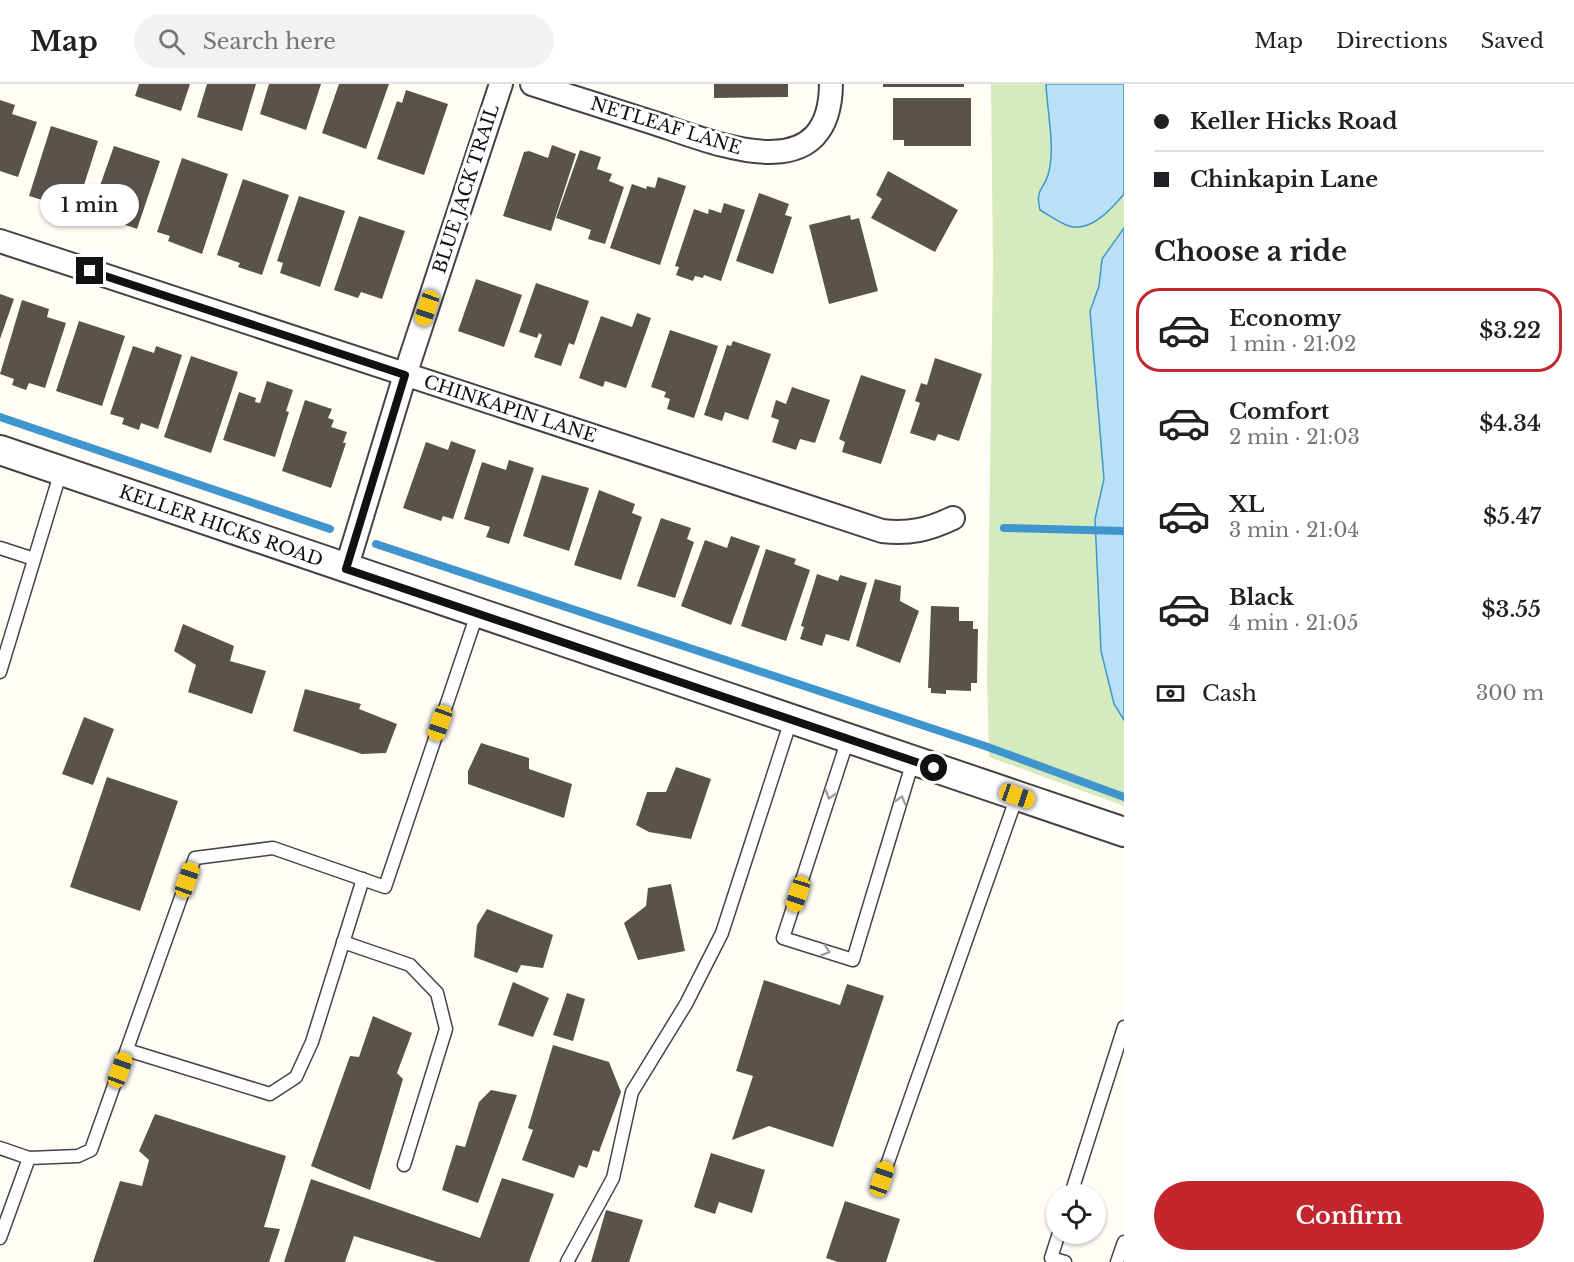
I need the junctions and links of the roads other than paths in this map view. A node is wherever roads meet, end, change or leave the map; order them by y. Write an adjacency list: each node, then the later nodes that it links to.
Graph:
1 (501, 84): 5 (street, BLUE JACK TRAIL)
2 (532, 84): 3 (street, NETLEAF LANE)
3 (831, 84)
4 (0, 241): 5 (street, CHINKAPIN LANE)
5 (405, 375): 8 (street, CHINKAPIN LANE); 11 (street, BLUE JACK TRAIL)
6 (0, 450): 7 (street, KELLER HICKS ROAD)
7 (61, 471): 10 (lane); 11 (street, KELLER HICKS ROAD)
8 (953, 519)
9 (0, 548): 10 (lane)
10 (34, 560): 13 (lane)
11 (346, 569): 12 (street, KELLER HICKS ROAD)
12 (477, 614): 15 (street, KELLER HICKS ROAD); 20 (lane)
13 (5, 640): 14 (lane)
14 (0, 672)
15 (791, 720): 16 (street, KELLER HICKS ROAD); 32 (lane)
16 (848, 739): 17 (street, KELLER HICKS ROAD); 17 (lane, one-way to 17)
17 (913, 761): 18 (street, KELLER HICKS ROAD)
18 (1017, 796): 19 (street, KELLER HICKS ROAD); 27 (lane)
19 (1124, 832)
20 (363, 879): 21 (lane); 23 (lane)
21 (343, 942): 23 (lane); 26 (lane)
22 (1124, 1027): 28 (lane)
23 (127, 1050): 25 (lane)
24 (0, 1148): 25 (lane)
25 (29, 1158): 29 (lane)
26 (404, 1165)
27 (882, 1179)
28 (1074, 1184)
29 (0, 1238)
30 (1124, 1242): 34 (lane)
31 (1056, 1244): 33 (lane)
32 (567, 1262)
33 (1065, 1262)
34 (1117, 1262)

